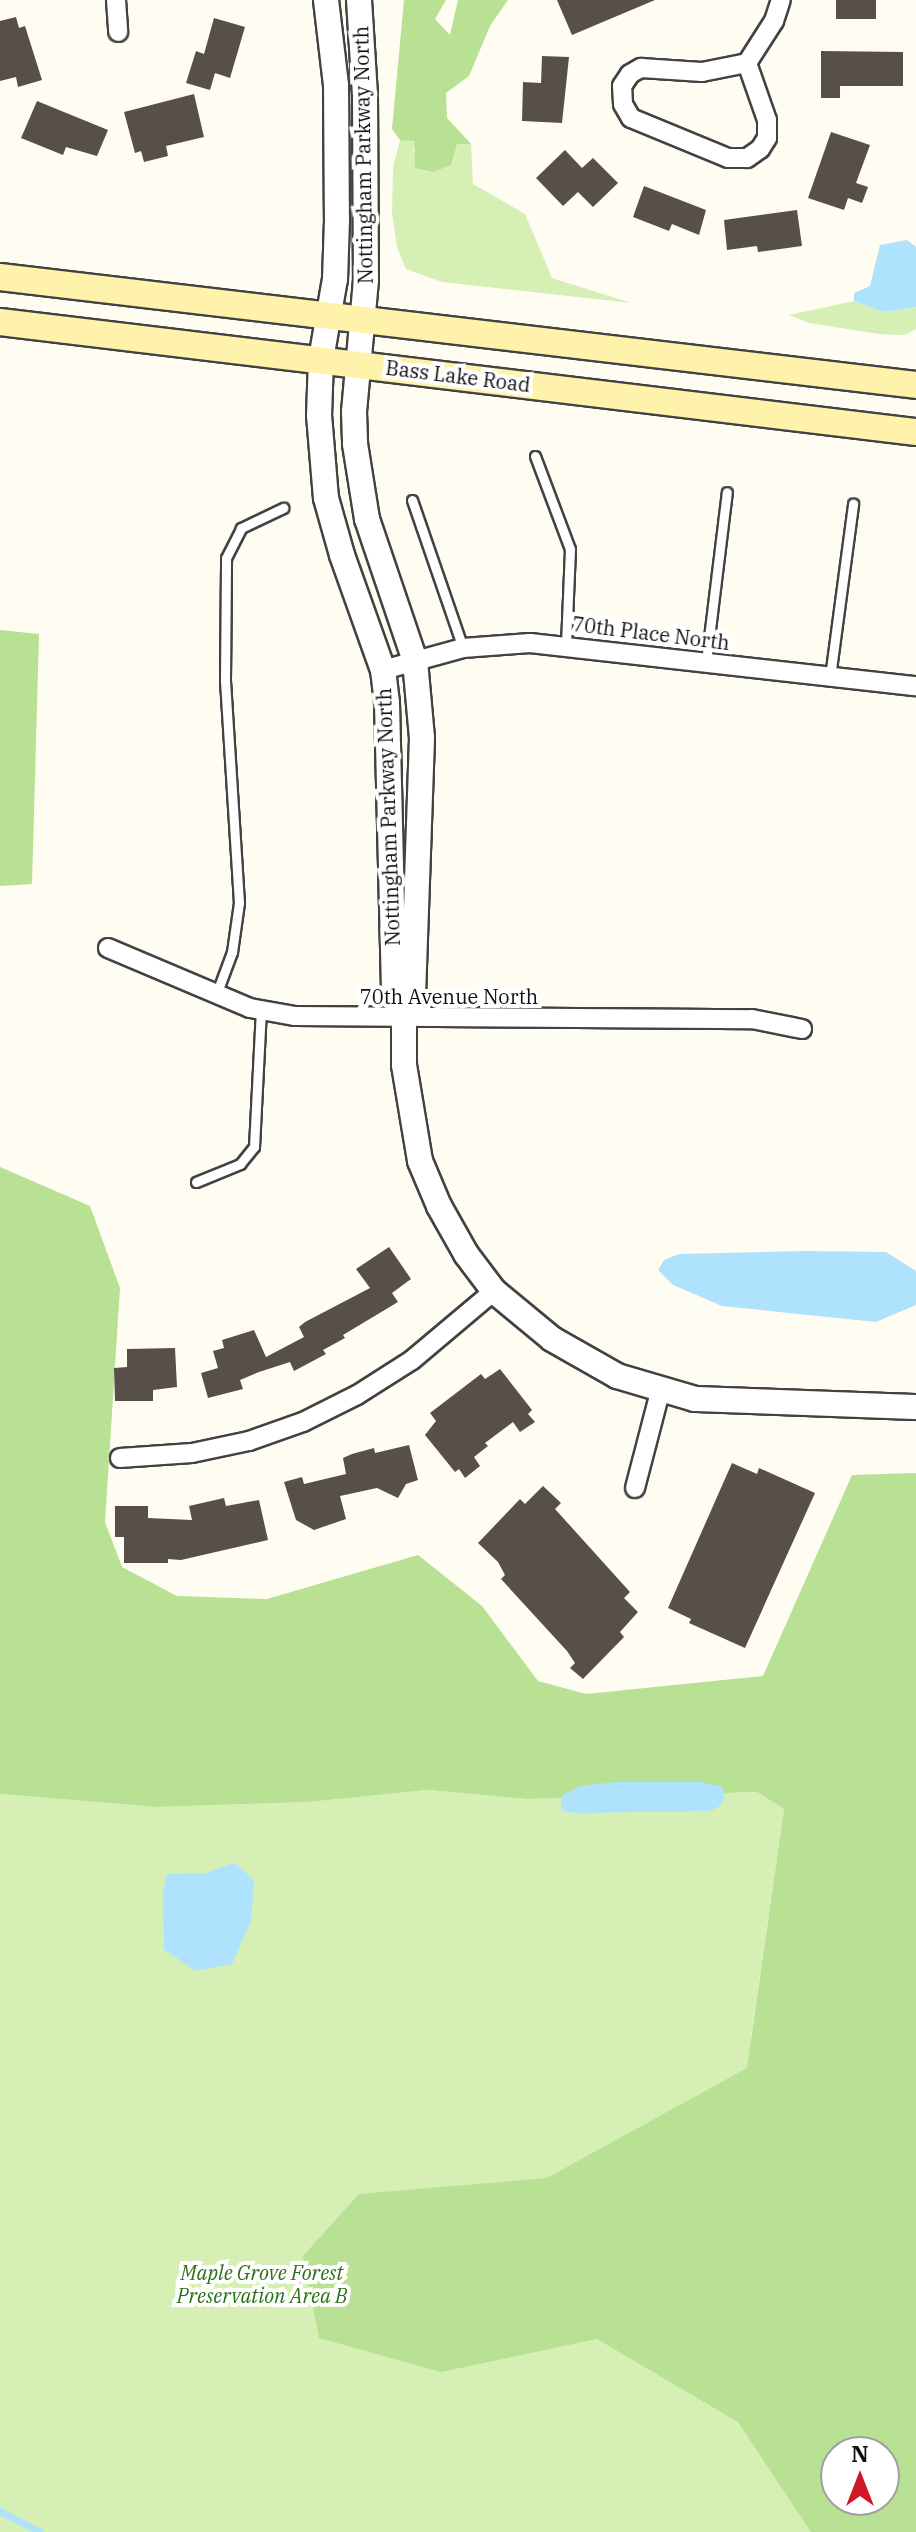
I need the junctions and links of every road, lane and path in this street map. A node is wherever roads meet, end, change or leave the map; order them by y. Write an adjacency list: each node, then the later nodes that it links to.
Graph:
1 (116, 0): 5 (street)
2 (326, 0): 8 (street, Nottingham Parkway North)
3 (359, 0): 9 (street, Nottingham Parkway North)
4 (781, 0): 6 (street)
5 (118, 32)
6 (747, 63): 6 (street)
7 (0, 277): 8 (main road)
8 (328, 314): 9 (main road); 11 (street, Nottingham Parkway North)
9 (364, 318): 12 (street, Nottingham Parkway North); 13 (main road)
10 (0, 322): 11 (main road, Bass Lake Road)
11 (321, 359): 12 (main road, Bass Lake Road); 24 (street, Nottingham Parkway North)
12 (357, 364): 14 (main road, Bass Lake Road); 22 (street, Nottingham Parkway North)
13 (916, 385)
14 (916, 432)
15 (535, 456): 20 (lane)
16 (727, 492): 23 (lane)
17 (412, 500): 21 (lane)
18 (853, 504): 25 (lane)
19 (283, 508): 28 (lane)
20 (566, 645): 21 (street, 70th Place North); 23 (street, 70th Place North)
21 (463, 648): 22 (street, 70th Place North)
22 (415, 661): 24 (street, 70th Place North); 30 (street, Nottingham Parkway North)
23 (706, 662): 25 (street, 70th Place North)
24 (383, 670): 30 (street, Nottingham Parkway North)
25 (830, 677): 26 (street, 70th Place North)
26 (916, 686)
27 (108, 948): 28 (street, 70th Avenue North)
28 (216, 995): 29 (street, 70th Avenue North)
29 (261, 1011): 30 (street, 70th Avenue North); 32 (lane)
30 (404, 1019): 31 (street, 70th Avenue North); 33 (street, Nottingham Parkway North)
31 (802, 1029)
32 (196, 1182)
33 (494, 1291): 34 (street, Nottingham Parkway North); 36 (street)
34 (660, 1392): 35 (street, Nottingham Parkway North); 37 (street)
35 (916, 1407)
36 (120, 1458)
37 (635, 1488)

